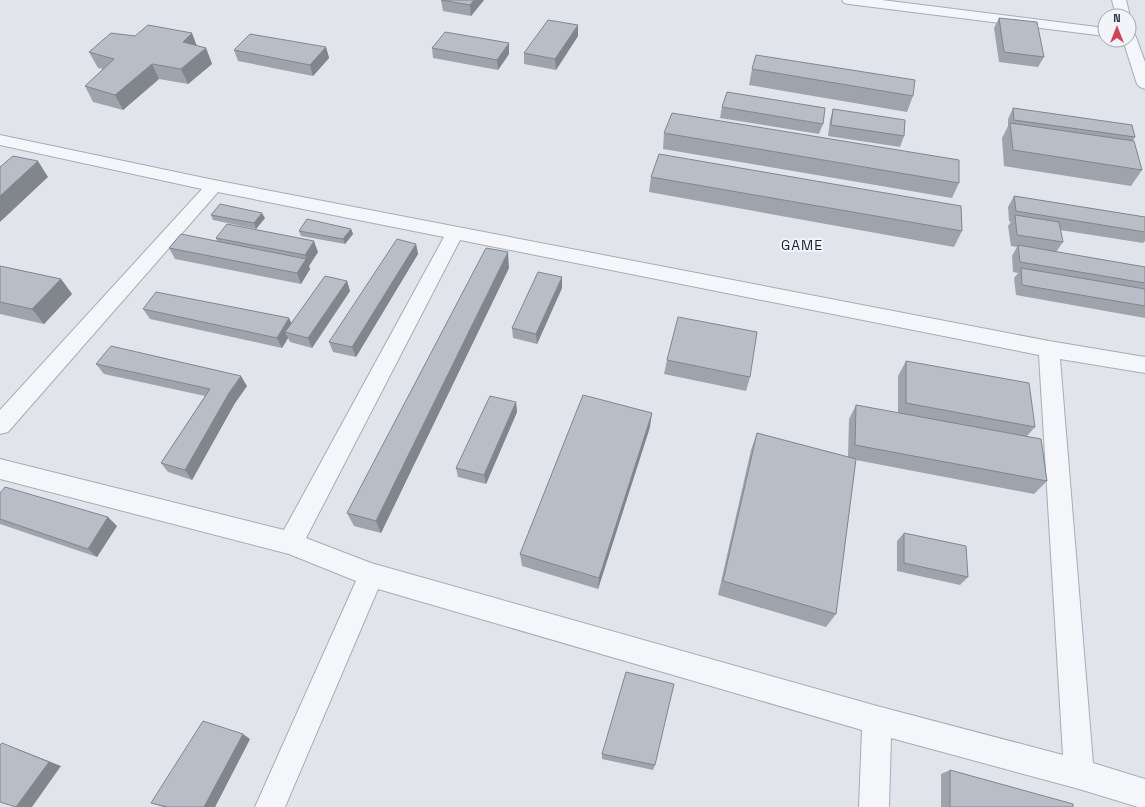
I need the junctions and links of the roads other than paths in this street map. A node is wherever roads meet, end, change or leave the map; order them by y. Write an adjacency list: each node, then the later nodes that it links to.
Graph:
1 (849, 0): 2 (street)
2 (1097, 31)
3 (1133, 48): 4 (street)
4 (1145, 84)
5 (0, 140): 6 (street)
6 (214, 186): 7 (street); 10 (street)
7 (455, 233): 8 (street); 12 (street)
8 (1049, 348): 9 (street); 15 (street)
9 (1145, 365)
10 (0, 425)
11 (0, 469): 12 (street)
12 (290, 543): 13 (street)
13 (371, 575): 14 (street); 17 (street)
14 (877, 720): 15 (street); 18 (street)
15 (1078, 774): 16 (street)
16 (1145, 794)
17 (270, 807)
18 (874, 807)

